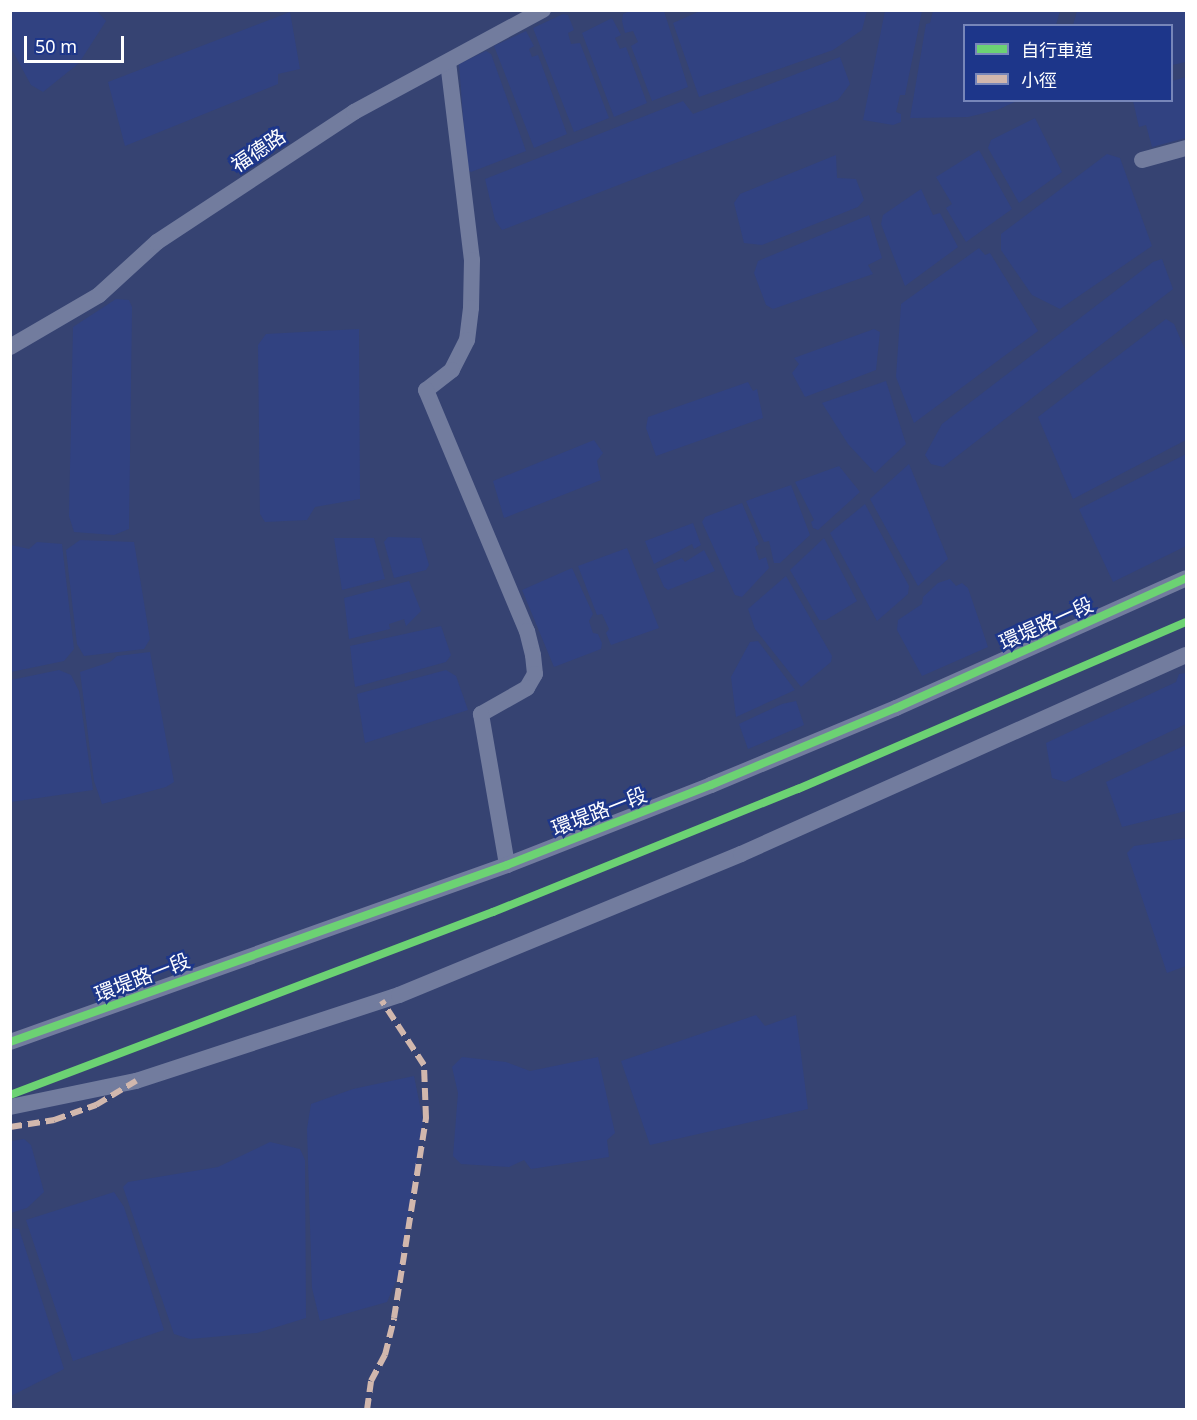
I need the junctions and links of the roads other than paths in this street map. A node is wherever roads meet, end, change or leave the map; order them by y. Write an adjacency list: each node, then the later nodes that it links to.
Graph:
1 (543, 10): 2 (street, 福德路)
2 (448, 62): 5 (street, 福德路); 8 (street)
3 (1186, 148): 4 (street)
4 (1142, 160)
5 (10, 347)
6 (1186, 578): 8 (street, 環堤路一段)
7 (1186, 655): 10 (street)
8 (507, 865): 9 (street, 環堤路一段)
9 (10, 1042)
10 (10, 1107)

